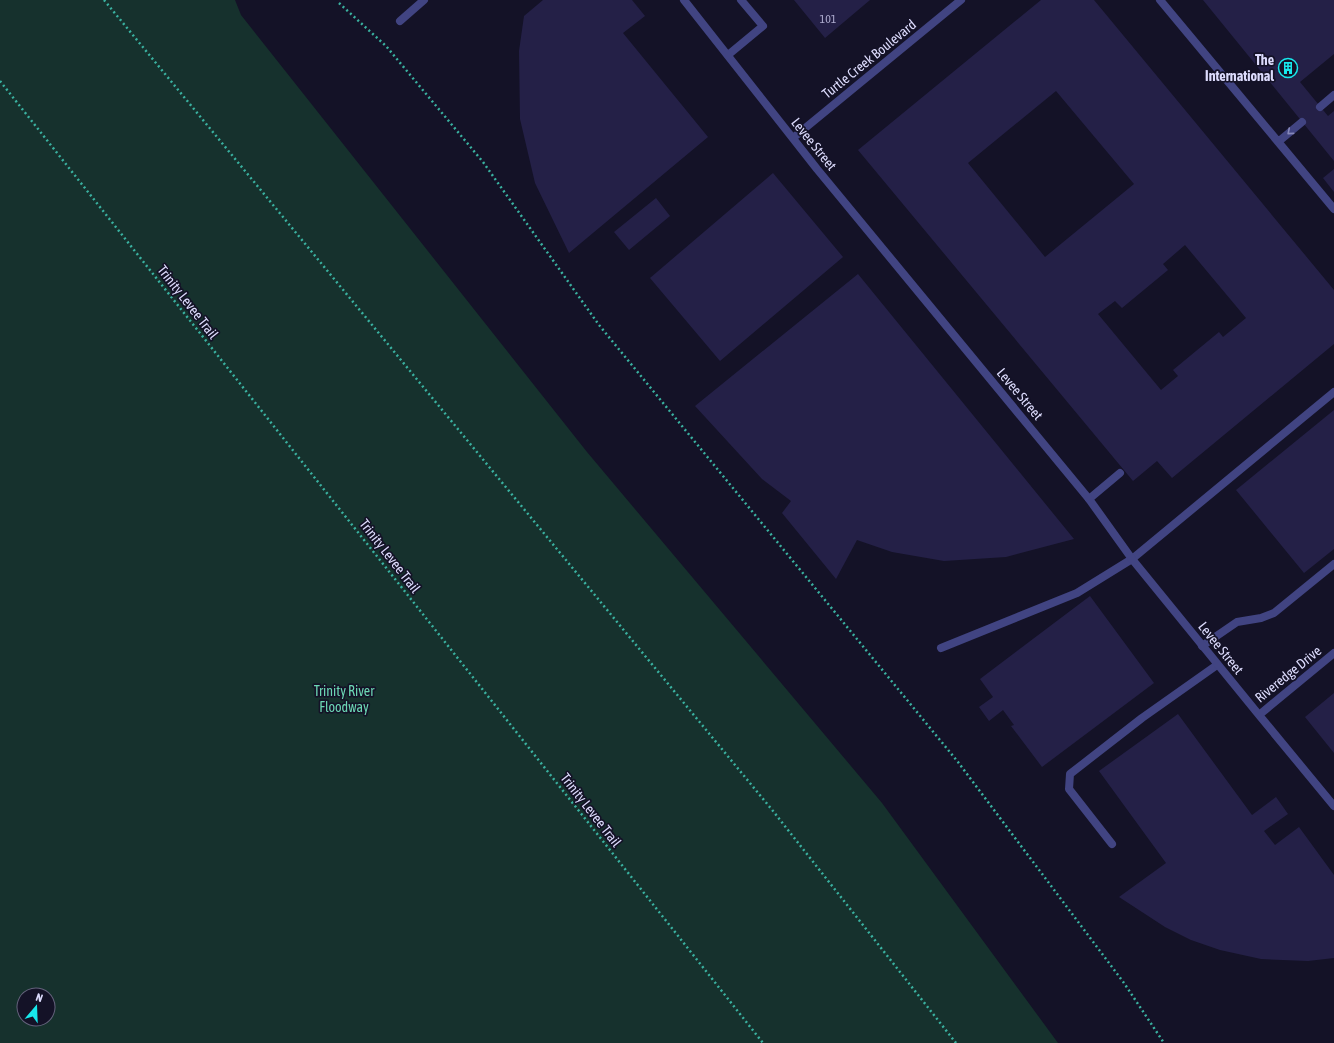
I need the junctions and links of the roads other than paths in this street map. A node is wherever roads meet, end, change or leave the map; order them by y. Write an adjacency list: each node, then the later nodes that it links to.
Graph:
1 (424, 0): 6 (street)
2 (684, 0): 7 (street, Levee Street)
3 (741, 0): 7 (street)
4 (961, 0): 11 (street, Turtle Creek Boulevard)
5 (1160, 0): 12 (street)
6 (400, 21)
7 (728, 55): 11 (street, Levee Street)
8 (1334, 95): 9 (street)
9 (1320, 107)
10 (1302, 122): 12 (street, one-way to 12)
11 (793, 138): 16 (street, Levee Street)
12 (1278, 142): 13 (street)
13 (1334, 209)
14 (1334, 392): 17 (street)
15 (1120, 472): 16 (street)
16 (1089, 499): 17 (street, Levee Street)
17 (1132, 559): 19 (street, Levee Street); 20 (street)
18 (1334, 564): 19 (street)
19 (1202, 646): 22 (street, Levee Street)
20 (941, 648)
21 (1334, 653): 23 (street, Riveredge Drive)
22 (1217, 665): 23 (street, Levee Street); 25 (street)
23 (1258, 715): 24 (street, Levee Street)
24 (1334, 806)
25 (1112, 844)

